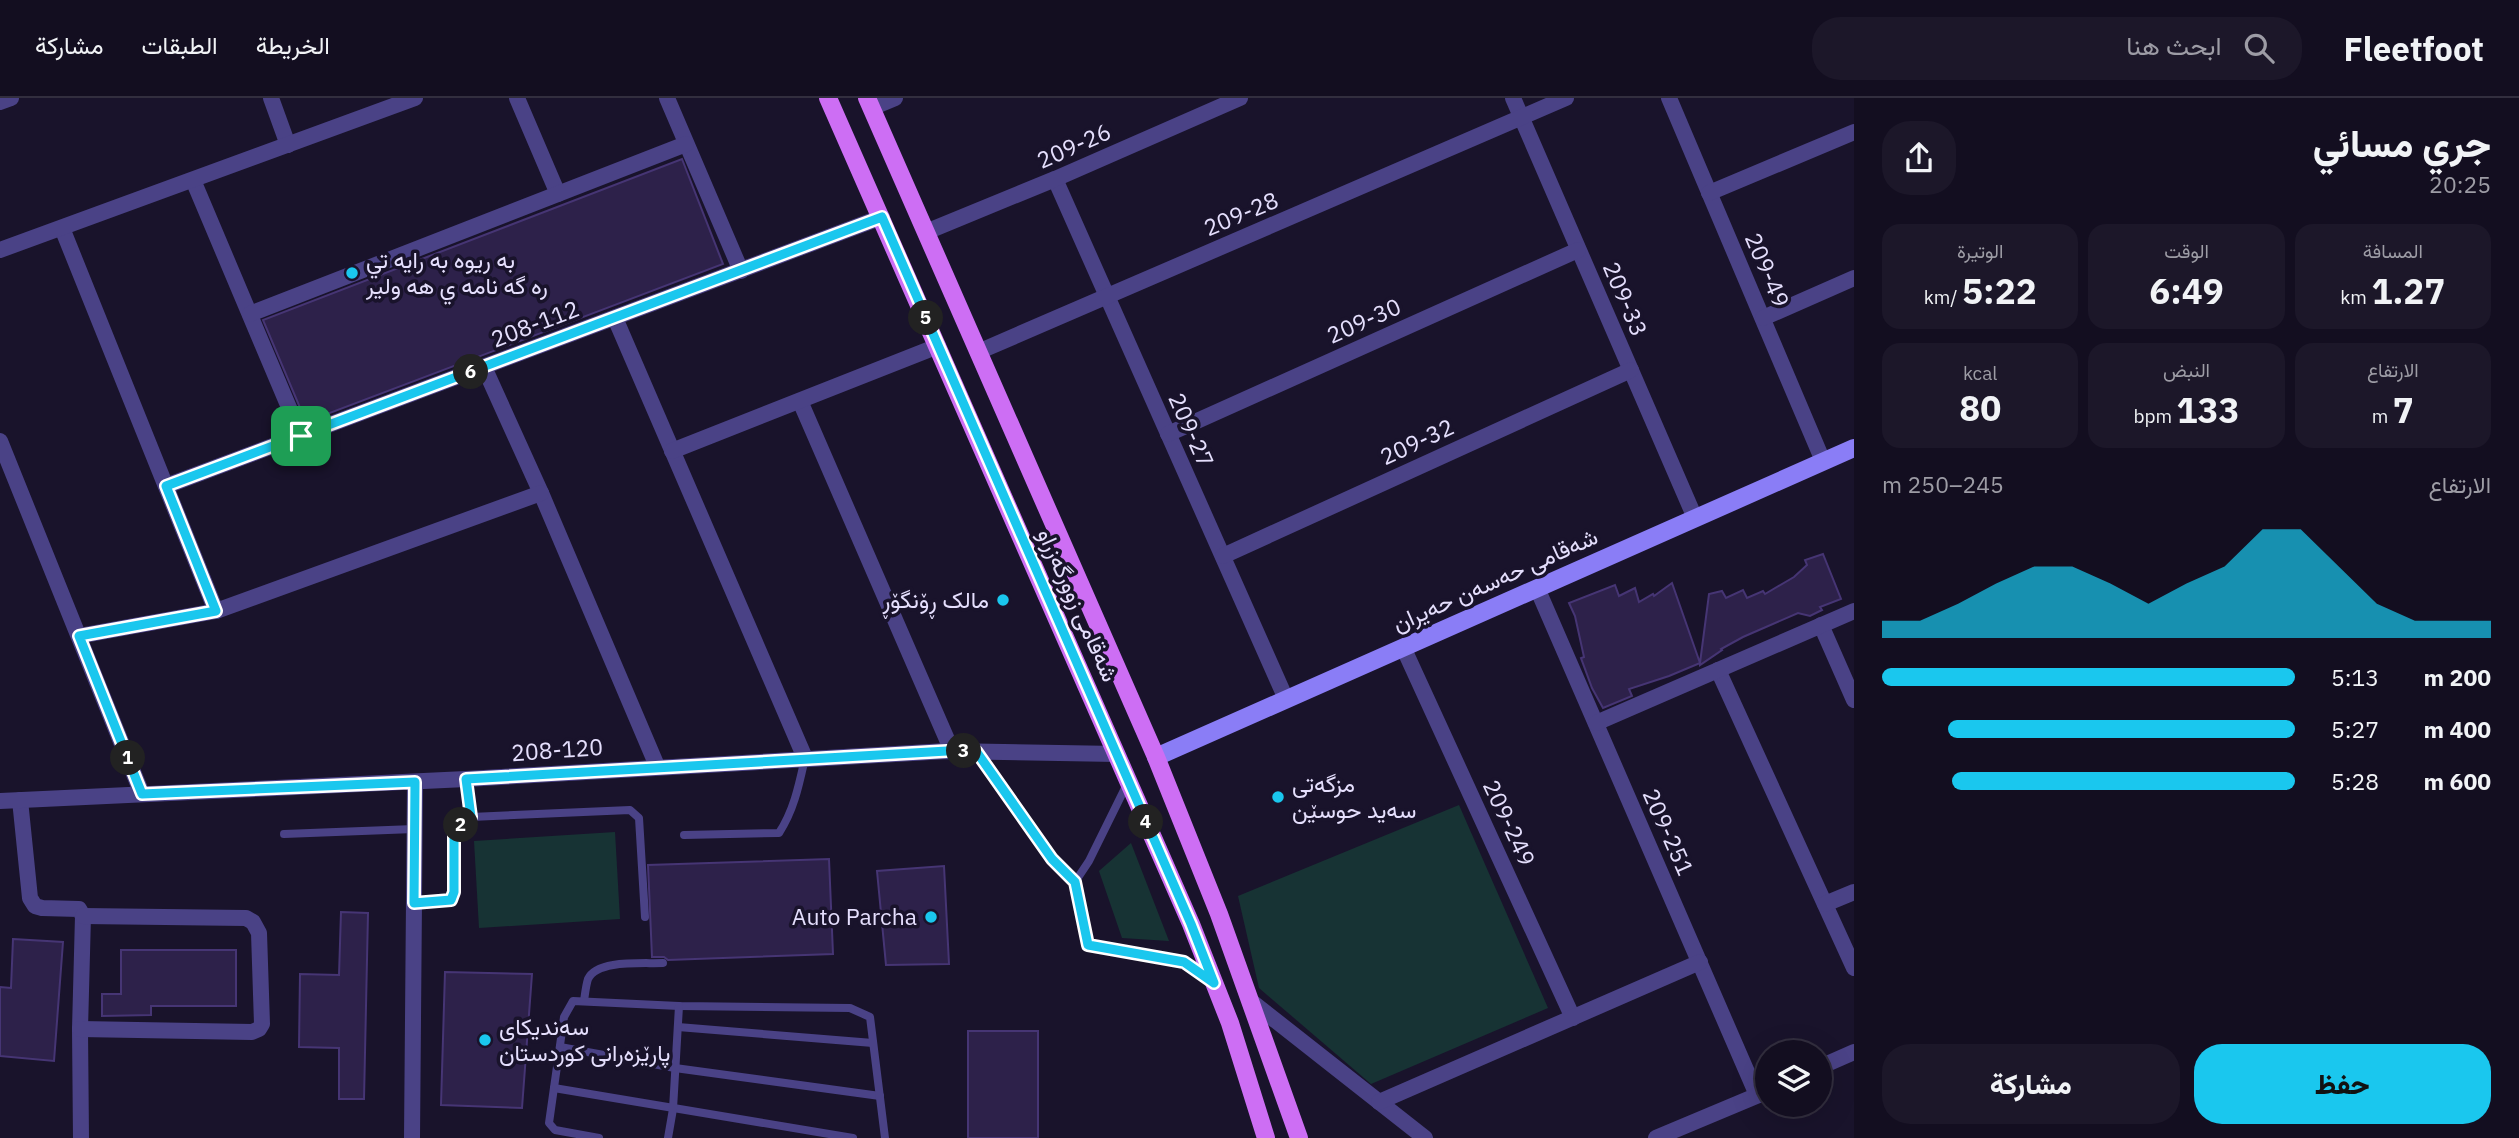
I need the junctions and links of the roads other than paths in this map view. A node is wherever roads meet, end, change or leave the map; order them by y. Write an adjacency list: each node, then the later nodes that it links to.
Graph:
1 (11, 98): 12 (street)
2 (271, 98): 17 (street)
3 (415, 98): 17 (street)
4 (517, 98): 21 (street)
5 (667, 98): 16 (street)
6 (828, 98): 22 (main road, شەقامی زوورگەزراو)
7 (895, 98): 13 (street)
8 (1240, 98): 18 (street, 209-26)
9 (1513, 98): 14 (street, 209-33)
10 (1566, 98): 14 (street, 209-28)
11 (1668, 98): 20 (street, 209-49)
12 (0, 102)
13 (869, 103): 24 (main road, شەقامی زوورگەزراو)
14 (1521, 118): 26 (street, 209-33); 29 (street, 209-28)
15 (1854, 132): 20 (street)
16 (687, 144): 21 (street); 27 (street)
17 (288, 145): 19 (street)
18 (1055, 179): 24 (street, 209-26); 29 (street, 209-27)
19 (193, 180): 23 (street); 30 (street)
20 (1709, 193): 32 (street, 209-49)
21 (558, 194): 30 (street)
22 (882, 217): 27 (street, 208-112); 33 (main road, شەقامی زوورگەزراو)
23 (62, 228): 25 (street); 44 (street)
24 (926, 232): 34 (main road, شەقامی زوورگەزراو)
25 (0, 250)
26 (1578, 250): 36 (street, 209-33); 38 (street, 209-30)
27 (741, 271): 31 (street, 208-112)
28 (1854, 278): 32 (street)
29 (1107, 296): 34 (street, 209-28); 38 (street, 209-27)
30 (250, 314): 39 (street)
31 (615, 318): 35 (street, 208-112); 42 (street)
32 (1763, 318): 43 (street, 209-49)
33 (938, 345): 37 (street); 60 (main road, شەقامی زوورگەزراو)
34 (978, 352): 61 (main road, شەقامی زوورگەزراو)
35 (484, 367): 39 (street, 208-112); 45 (street)
36 (1631, 370): 46 (street, 209-33); 47 (street, 209-32)
37 (800, 401): 42 (street); 58 (street)
38 (1168, 434): 47 (street, 209-27)
39 (301, 436): 44 (street, 208-112)
40 (0, 441): 52 (street)
41 (1854, 448): 43 (street, شەقامی حەسەن حەیران)
42 (672, 451): 62 (street)
43 (1824, 461): 46 (street, شەقامی حەسەن حەیران)
44 (166, 486): 49 (street)
45 (541, 493): 49 (street); 63 (street)
46 (1695, 518): 48 (street, شەقامی حەسەن حەیران)
47 (1223, 556): 55 (street, 209-27)
48 (1537, 588): 53 (street, شەقامی حەسەن حەیران); 57 (street, 209-251)
49 (216, 611): 52 (street)
50 (1854, 611): 51 (street)
51 (1821, 625): 54 (street); 56 (street)
52 (79, 636): 67 (street)
53 (1403, 647): 55 (street, شەقامی حەسەن حەیران); 87 (street, 209-249)
54 (1718, 670): 57 (street); 77 (street)
55 (1286, 699): 61 (street, شەقامی حەسەن حەیران)
56 (1854, 700)
57 (1596, 723): 80 (street, 209-251)
58 (952, 751): 59 (street, 208-120); 62 (street, 208-120)
59 (976, 751): 60 (street, 208-120); 74 (lane)
60 (1116, 754): 66 (main road, شەقامی زوورگەزراو)
61 (1156, 757): 85 (main road, شەقامی زوورگەزراو)
62 (805, 758): 63 (street, 208-120); 73 (lane)
63 (657, 766): 64 (street, 208-120)
64 (466, 779): 65 (street, 208-120); 70 (lane)
65 (415, 782): 67 (street, 208-120); 71 (street)
66 (1129, 782): 74 (lane); 83 (main road, شەقامی زوورگەزراو)
67 (142, 794): 68 (street, 208-120)
68 (20, 800): 69 (street, 208-120); 78 (street)
69 (0, 801)
70 (471, 817): 76 (lane); 79 (lane)
71 (414, 830): 72 (lane); 76 (street)
72 (284, 834)
73 (684, 835)
74 (1075, 882): 83 (lane)
75 (1854, 891): 77 (street)
76 (414, 903): 102 (street)
77 (1825, 904): 82 (street)
78 (83, 916): 89 (street); 89 (street)
79 (645, 917)
80 (1700, 962): 87 (street); 95 (street, 209-251)
81 (663, 963): 84 (lane)
82 (1854, 968)
83 (1214, 983): 107 (main road, شەقامی زوورگەزراو)
84 (584, 1001): 86 (lane); 91 (lane)
85 (1252, 1002): 99 (street); 108 (main road, شەقامی زوورگەزراو)
86 (679, 1006): 88 (lane); 90 (lane)
87 (1573, 1018): 99 (street)
88 (678, 1027): 90 (lane); 94 (lane)
89 (80, 1029): 101 (street)
90 (873, 1043): 97 (lane)
91 (560, 1047): 94 (lane); 96 (lane)
92 (1854, 1052): 93 (street)
93 (1832, 1062)
94 (675, 1068): 97 (lane); 100 (lane)
95 (1755, 1078)
96 (554, 1088): 100 (lane); 103 (lane)
97 (880, 1096): 106 (lane)
98 (1755, 1096): 110 (street)
99 (1380, 1102): 109 (street)
100 (673, 1109): 104 (lane); 105 (lane)
101 (81, 1138)
102 (412, 1138)
103 (599, 1138)
104 (668, 1138)
105 (853, 1138)
106 (885, 1138)
107 (1266, 1138)
108 (1299, 1138)
109 (1425, 1138)
110 (1656, 1138)

